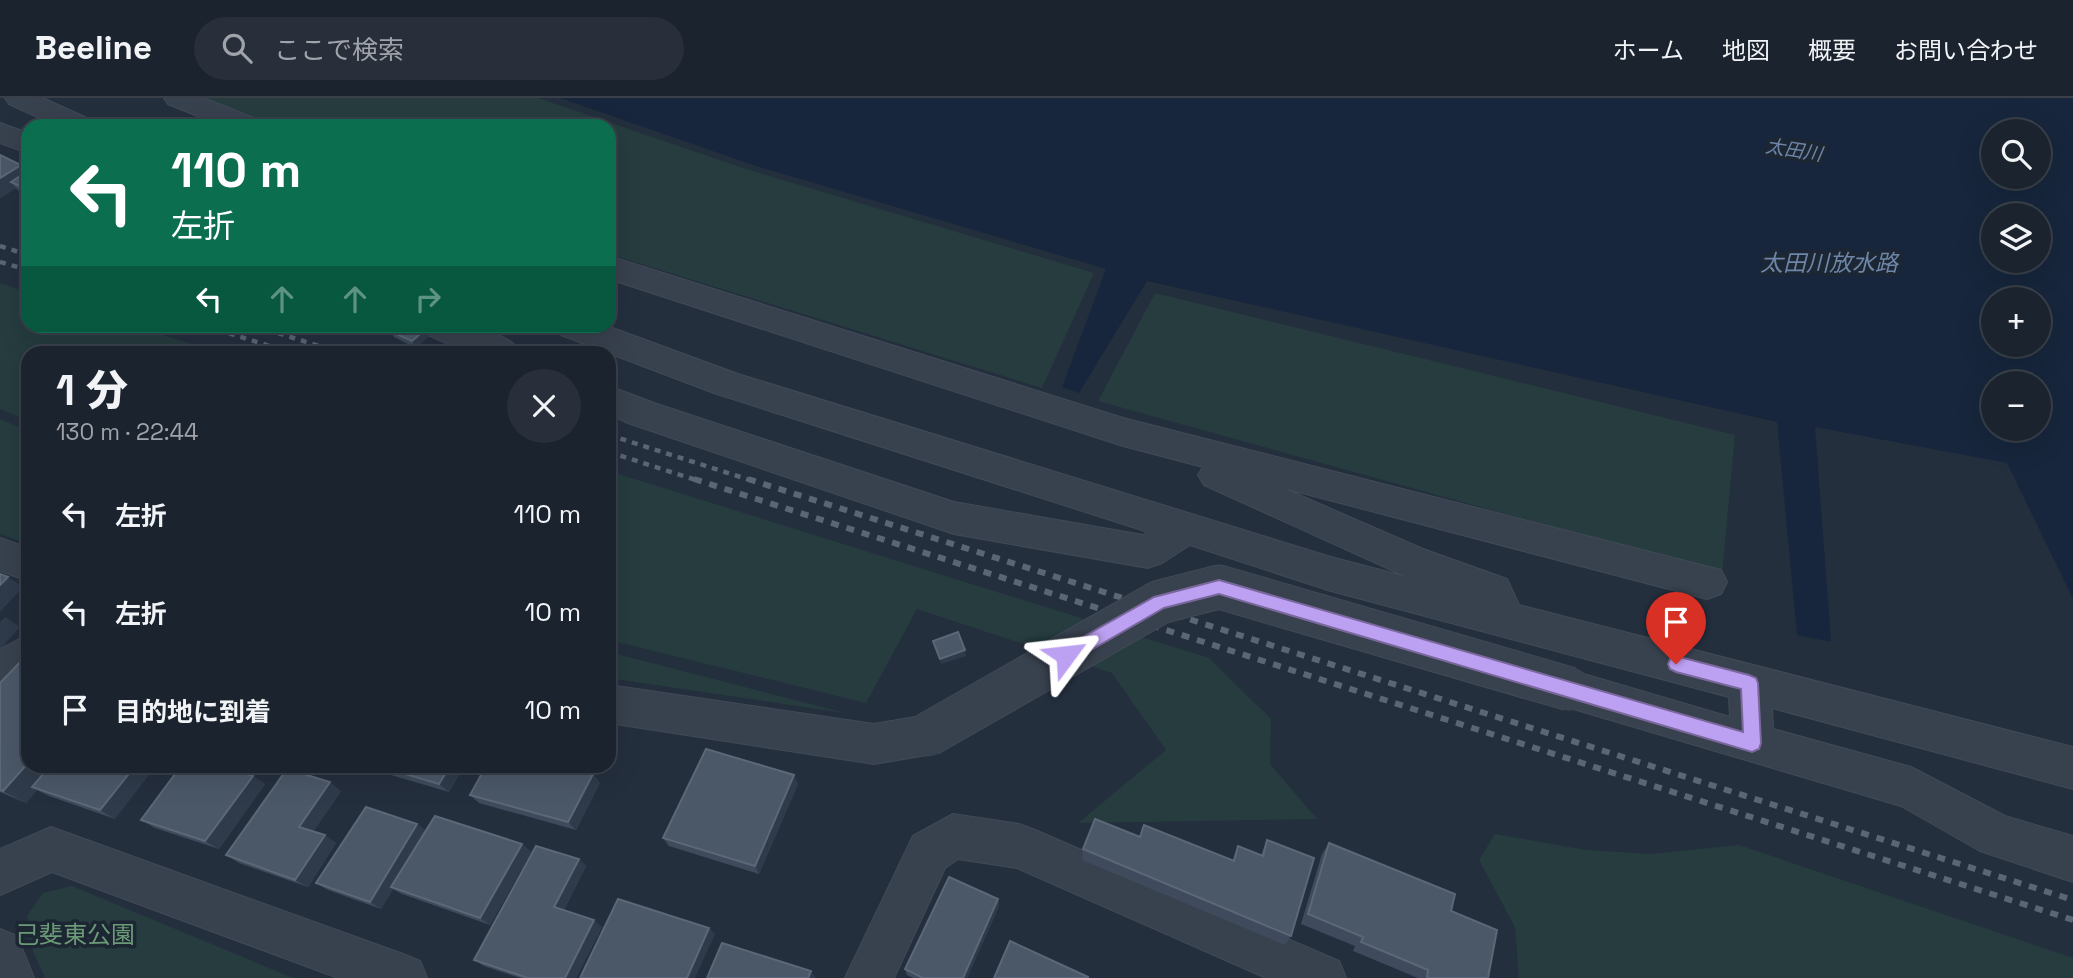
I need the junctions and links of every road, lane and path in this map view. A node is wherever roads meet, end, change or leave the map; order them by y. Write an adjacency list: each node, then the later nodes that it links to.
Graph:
1 (19, 98): 3 (street)
2 (177, 98): 4 (street)
3 (65, 119)
4 (231, 119)
5 (0, 132): 6 (street)
6 (21, 142)
7 (616, 269): 12 (street)
8 (456, 333): 10 (street)
9 (591, 333): 13 (street)
10 (486, 346)
11 (616, 402): 13 (street)
12 (1123, 432): 16 (street); 17 (street)
13 (1186, 528): 17 (street)
14 (0, 554): 15 (street)
15 (21, 562)
16 (1707, 582)
17 (1505, 620): 20 (street)
18 (21, 658): 19 (street)
19 (0, 678)
20 (1749, 683): 22 (street); 23 (street)
21 (616, 705): 22 (street, bridge)
22 (1752, 743): 24 (street)
23 (2073, 768)
24 (2073, 859)
25 (0, 872): 28 (street)
26 (0, 953): 27 (street)
27 (10, 978)
28 (403, 978)
29 (869, 978): 30 (street)
30 (1322, 978)

